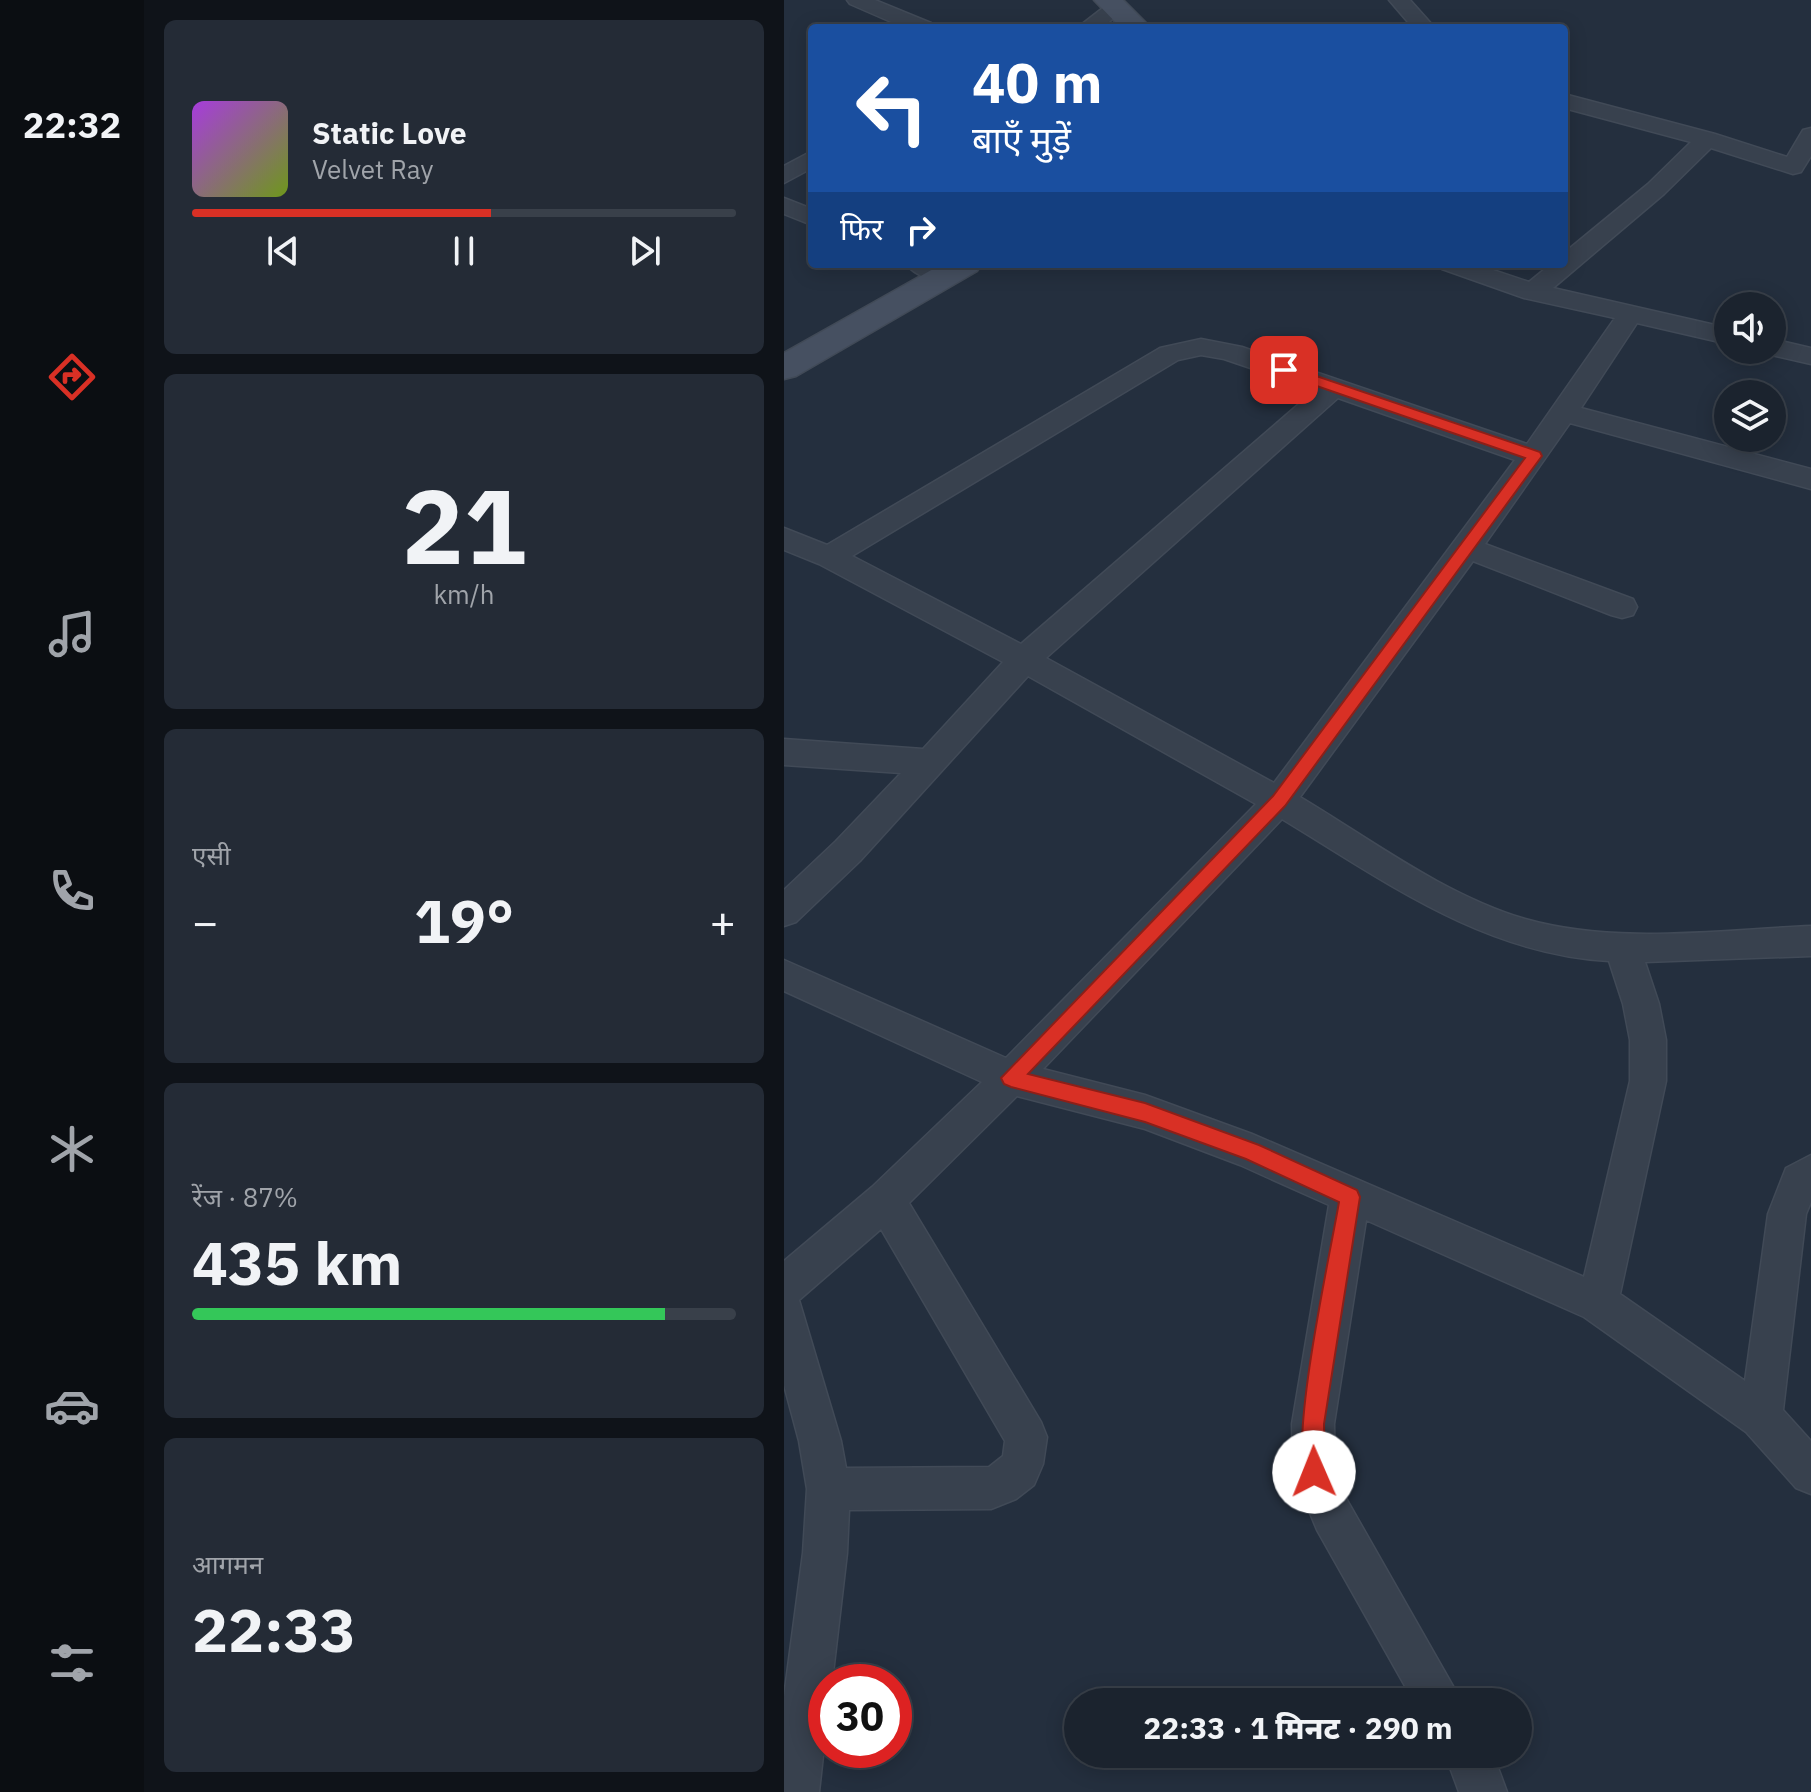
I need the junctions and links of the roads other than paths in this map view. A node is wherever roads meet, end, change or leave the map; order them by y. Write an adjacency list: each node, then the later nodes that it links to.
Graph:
1 (857, 0): 4 (street)
2 (1399, 0): 7 (street)
3 (1111, 4): 5 (street); 6 (main road)
4 (914, 24)
5 (1092, 24)
6 (1133, 24)
7 (1420, 24)
8 (1568, 102): 10 (street)
9 (1811, 135): 12 (street)
10 (1707, 139): 12 (street); 16 (street)
11 (808, 161): 13 (street)
12 (1802, 169)
13 (784, 176)
14 (784, 205): 15 (street)
15 (808, 216)
16 (1568, 263)
17 (943, 268): 25 (main road)
18 (1463, 268): 20 (street)
19 (1562, 268): 20 (street)
20 (1533, 292): 21 (street)
21 (1631, 313): 22 (street); 27 (street)
22 (1714, 333)
23 (1786, 350): 24 (street)
24 (1811, 356)
25 (784, 368)
26 (1335, 387): 28 (street); 32 (street); 34 (street)
27 (1564, 412): 28 (street); 29 (street)
28 (1534, 456): 31 (street)
29 (1811, 479)
30 (784, 538): 32 (street)
31 (1467, 548): 33 (street); 37 (street)
32 (829, 557): 34 (street)
33 (1622, 607)
34 (1026, 658): 36 (street); 37 (street)
35 (784, 752): 36 (street)
36 (931, 762): 38 (street)
37 (1279, 801): 40 (street); 42 (street)
38 (784, 912)
39 (1811, 941): 40 (street)
40 (1622, 947): 47 (street)
41 (784, 975): 42 (street)
42 (1011, 1078): 44 (street); 45 (street)
43 (1811, 1173): 49 (street)
44 (1350, 1197): 47 (street); 52 (street)
45 (886, 1200): 46 (street); 51 (street)
46 (784, 1287)
47 (1598, 1303): 49 (street)
48 (784, 1311): 51 (street)
49 (1761, 1417): 50 (street)
50 (1811, 1473)
51 (828, 1489): 54 (street)
52 (1431, 1688)
53 (1475, 1768): 55 (street)
54 (795, 1792)
55 (1483, 1792)

